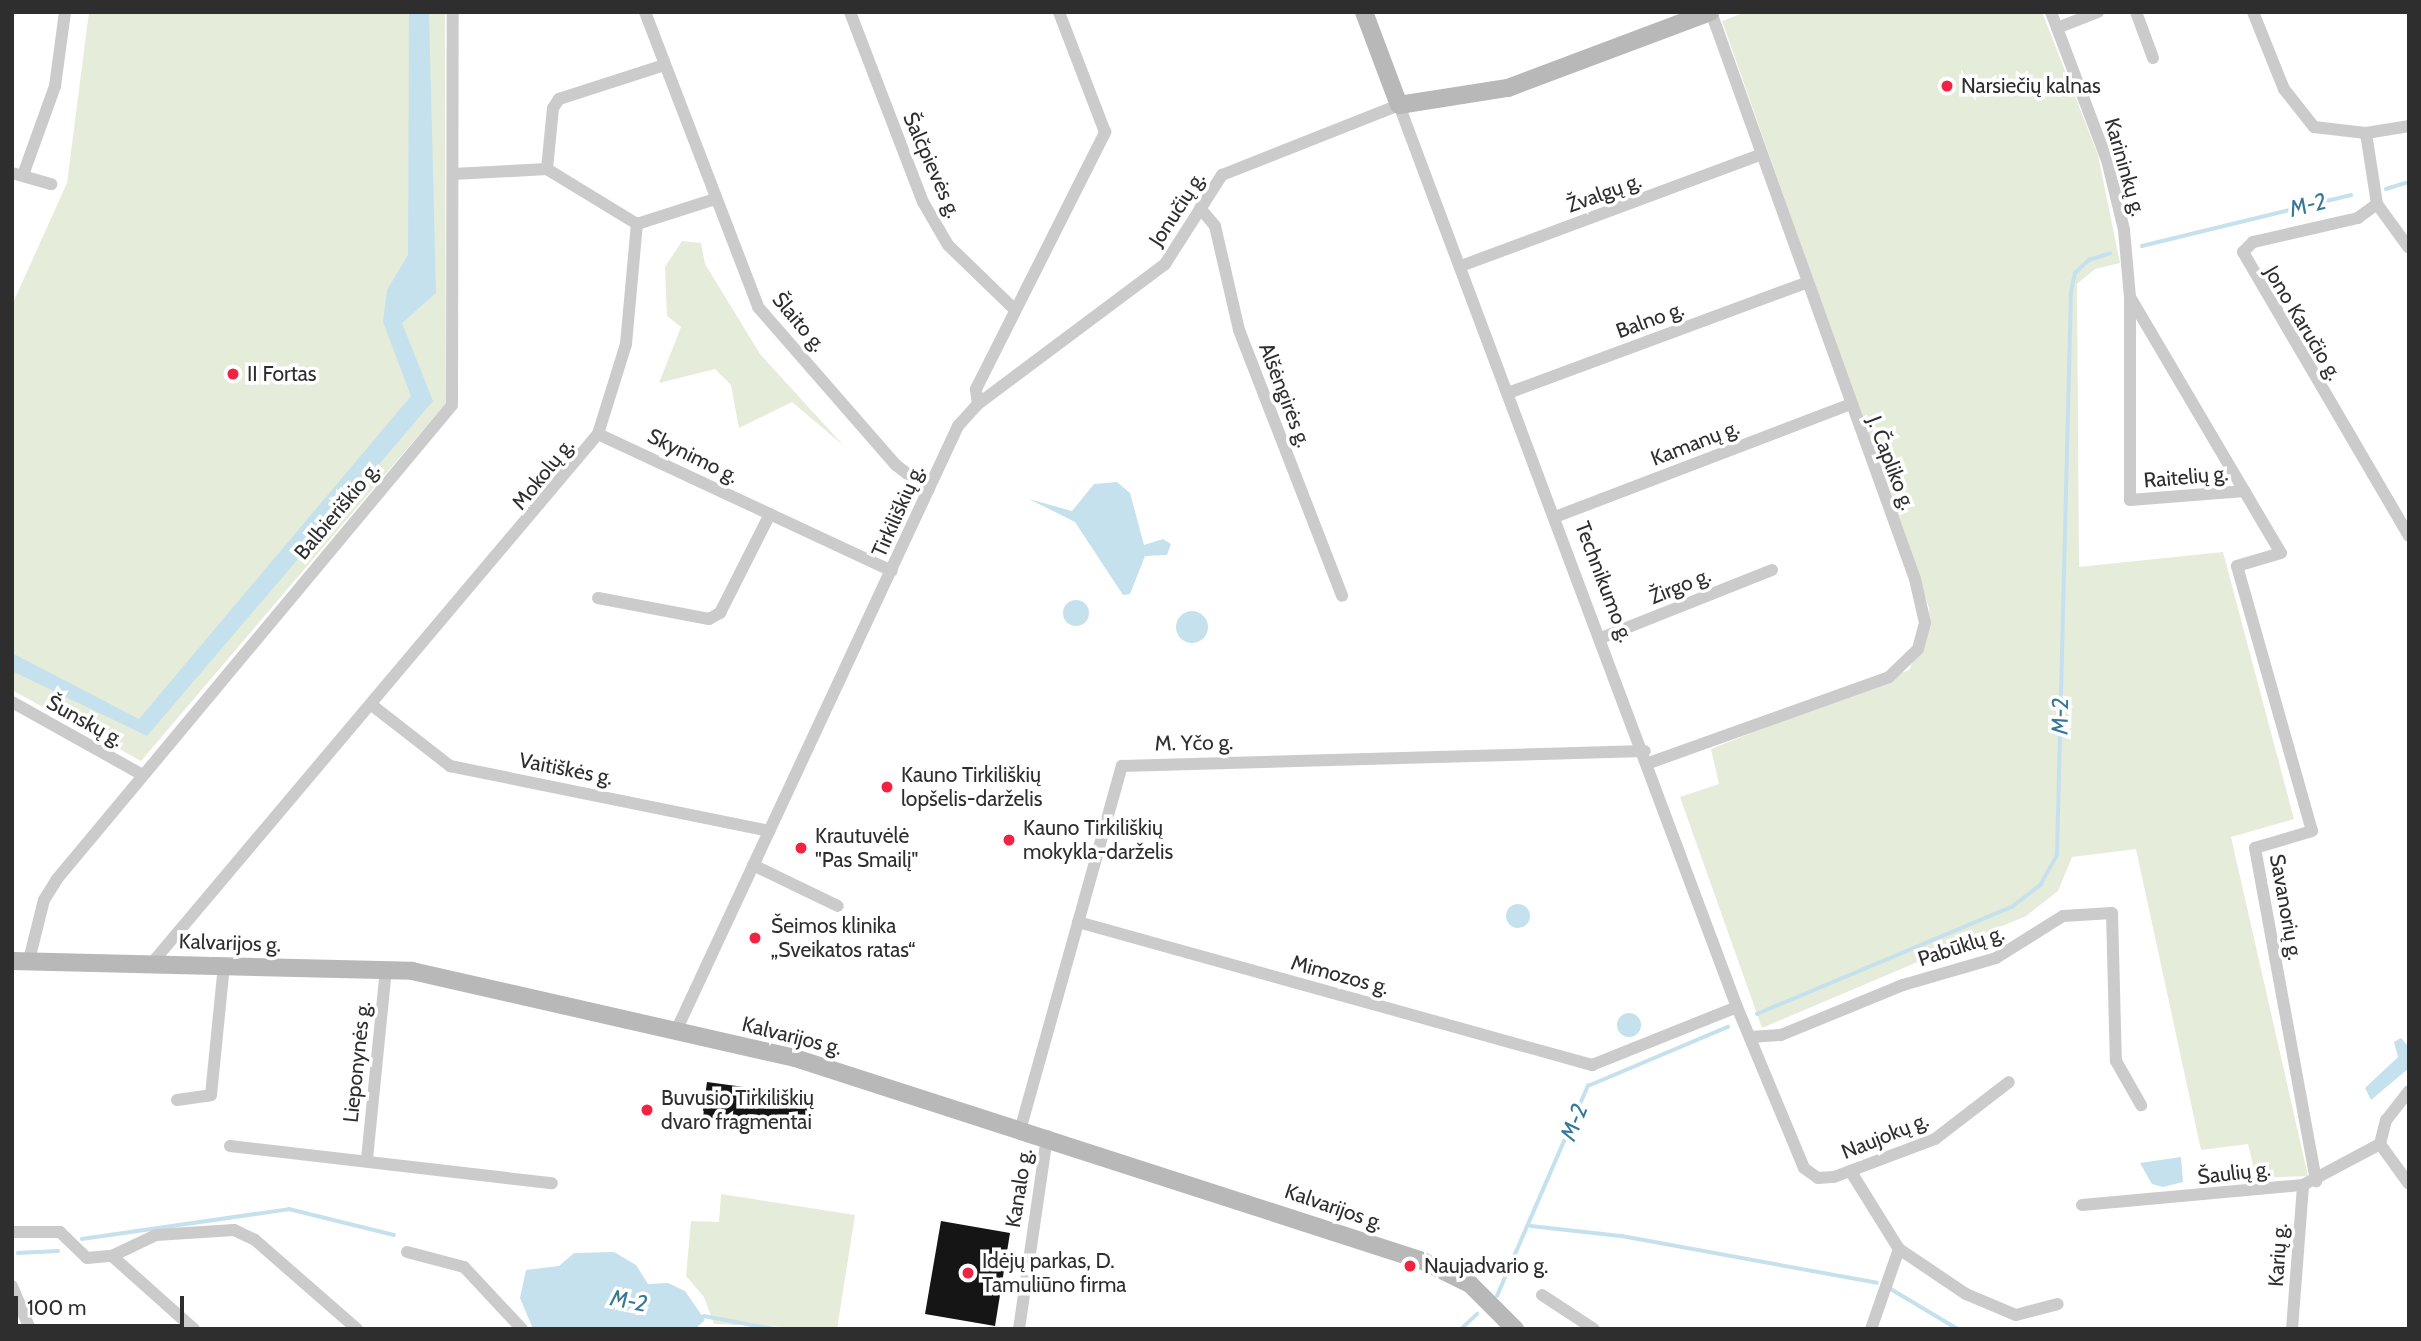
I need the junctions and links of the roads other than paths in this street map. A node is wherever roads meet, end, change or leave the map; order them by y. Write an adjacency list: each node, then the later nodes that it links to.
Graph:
1 (65, 12): 20 (street)
2 (453, 12): 21 (street, Balbieriškio g.)
3 (645, 12): 14 (street)
4 (850, 12): 31 (street, Šalčpievės g.)
5 (1059, 12): 31 (street, Tirkiliškių g.)
6 (1364, 12): 15 (main road, Technikumo g.)
7 (1710, 12): 15 (main road); 18 (street, J. Čapliko g.)
8 (2050, 12): 12 (street, Karininkų g.)
9 (2098, 12): 12 (street)
10 (2136, 12): 13 (street)
11 (2253, 12): 17 (street)
12 (2057, 27): 30 (street, Karininkų g.)
13 (2153, 58)
14 (664, 65): 19 (street); 23 (street, Šlaito g.)
15 (1399, 105): 25 (street, Jonučių g.); 28 (street, Technikumo g.)
16 (2409, 126): 17 (street)
17 (2366, 133): 24 (street)
18 (1760, 155): 28 (street, Žvalgų g.); 29 (street, J. Čapliko g.)
19 (547, 169): 21 (street); 26 (street)
20 (18, 174): 22 (street)
21 (453, 174): 49 (street, Balbieriškio g.)
22 (51, 184)
23 (715, 199): 26 (street); 36 (street, Šlaito g.)
24 (2377, 204): 27 (street); 40 (street, Jono Karučio g.)
25 (1200, 208): 33 (street, Jonučių g.); 43 (street, Alšėngirės g.)
26 (637, 224): 35 (street, Mokolų g.)
27 (2409, 248)
28 (1461, 266): 32 (street, Technikumo g.)
29 (1805, 284): 32 (street, Balno g.); 34 (street, J. Čapliko g.)
30 (2130, 297): 37 (street); 37 (street, Raitelių g.)
31 (1014, 309): 33 (street, Tirkiliškių g.)
32 (1508, 393): 39 (street, Technikumo g.)
33 (978, 404): 36 (street, Tirkiliškių g.)
34 (1848, 405): 39 (street, Kamanų g.); 48 (street, J. Čapliko g.)
35 (598, 434): 38 (street, Skynimo g.); 47 (street, Mokolų g.)
36 (928, 489): 42 (street, Tirkiliškių g.)
37 (2245, 491): 72 (street, Savanorių g.)
38 (770, 514): 42 (street, Skynimo g.); 44 (street)
39 (1555, 517): 45 (street, Technikumo g.)
40 (2409, 536)
41 (1772, 570): 45 (street, Žirgo g.)
42 (892, 571): 50 (street, Tirkiliškių g.)
43 (1342, 596)
44 (598, 598)
45 (1601, 638): 48 (street, Technikumo g.)
46 (12, 702): 49 (street, Šunskų g.)
47 (373, 706): 50 (street, Vaitiškės g.); 55 (street, Mokolų g.)
48 (1647, 757): 53 (street, M. Yčo g.); 58 (street, Technikumo g.)
49 (139, 773): 54 (street, Balbieriškio g.)
50 (769, 831): 51 (street, Tirkiliškių g.)
51 (753, 865): 52 (street); 59 (street, Tirkiliškių g.)
52 (838, 906)
53 (1078, 922): 58 (street, Mimozos g.); 65 (street, M. Yčo g.)
54 (20, 961): 55 (main road, Kalvarijos g.)
55 (152, 963): 56 (main road, Kalvarijos g.)
56 (224, 965): 57 (main road, Kalvarijos g.); 63 (street)
57 (386, 969): 59 (main road, Kalvarijos g.); 69 (street, Lieponynės g.)
58 (1737, 1007): 60 (street, Technikumo g.)
59 (676, 1031): 65 (main road, Kalvarijos g.)
60 (1750, 1037): 64 (street, Pabūklų g.); 70 (street, Technikumo g.)
61 (2008, 1082): 71 (street, Naujokų g.)
62 (2409, 1091): 67 (street)
63 (177, 1100)
64 (2141, 1105)
65 (1021, 1127): 66 (main road, Kalvarijos g.)
66 (1047, 1136): 88 (street, Kanalo g.); 89 (main road, Kalvarijos g.)
67 (2380, 1144): 72 (street, Šaulių g.); 74 (street)
68 (230, 1146): 69 (street)
69 (367, 1159): 73 (street)
70 (1804, 1168): 71 (street, Naujokų g.)
71 (1851, 1172): 78 (street)
72 (2316, 1181): 75 (street, Šaulių g.)
73 (552, 1183)
74 (2409, 1184)
75 (2303, 1185): 76 (street, Šaulių g.); 92 (street, Karių g.)
76 (2082, 1205)
77 (12, 1232): 80 (street)
78 (1899, 1248): 83 (street); 91 (street)
79 (407, 1252): 87 (street)
80 (112, 1256): 85 (street); 86 (street)
81 (14, 1294): 84 (street)
82 (1542, 1295): 90 (street)
83 (2058, 1304)
84 (30, 1329)
85 (194, 1329)
86 (356, 1329)
87 (522, 1329)
88 (1018, 1329)
89 (1515, 1329)
90 (1594, 1329)
91 (1871, 1329)
92 (2292, 1329)

